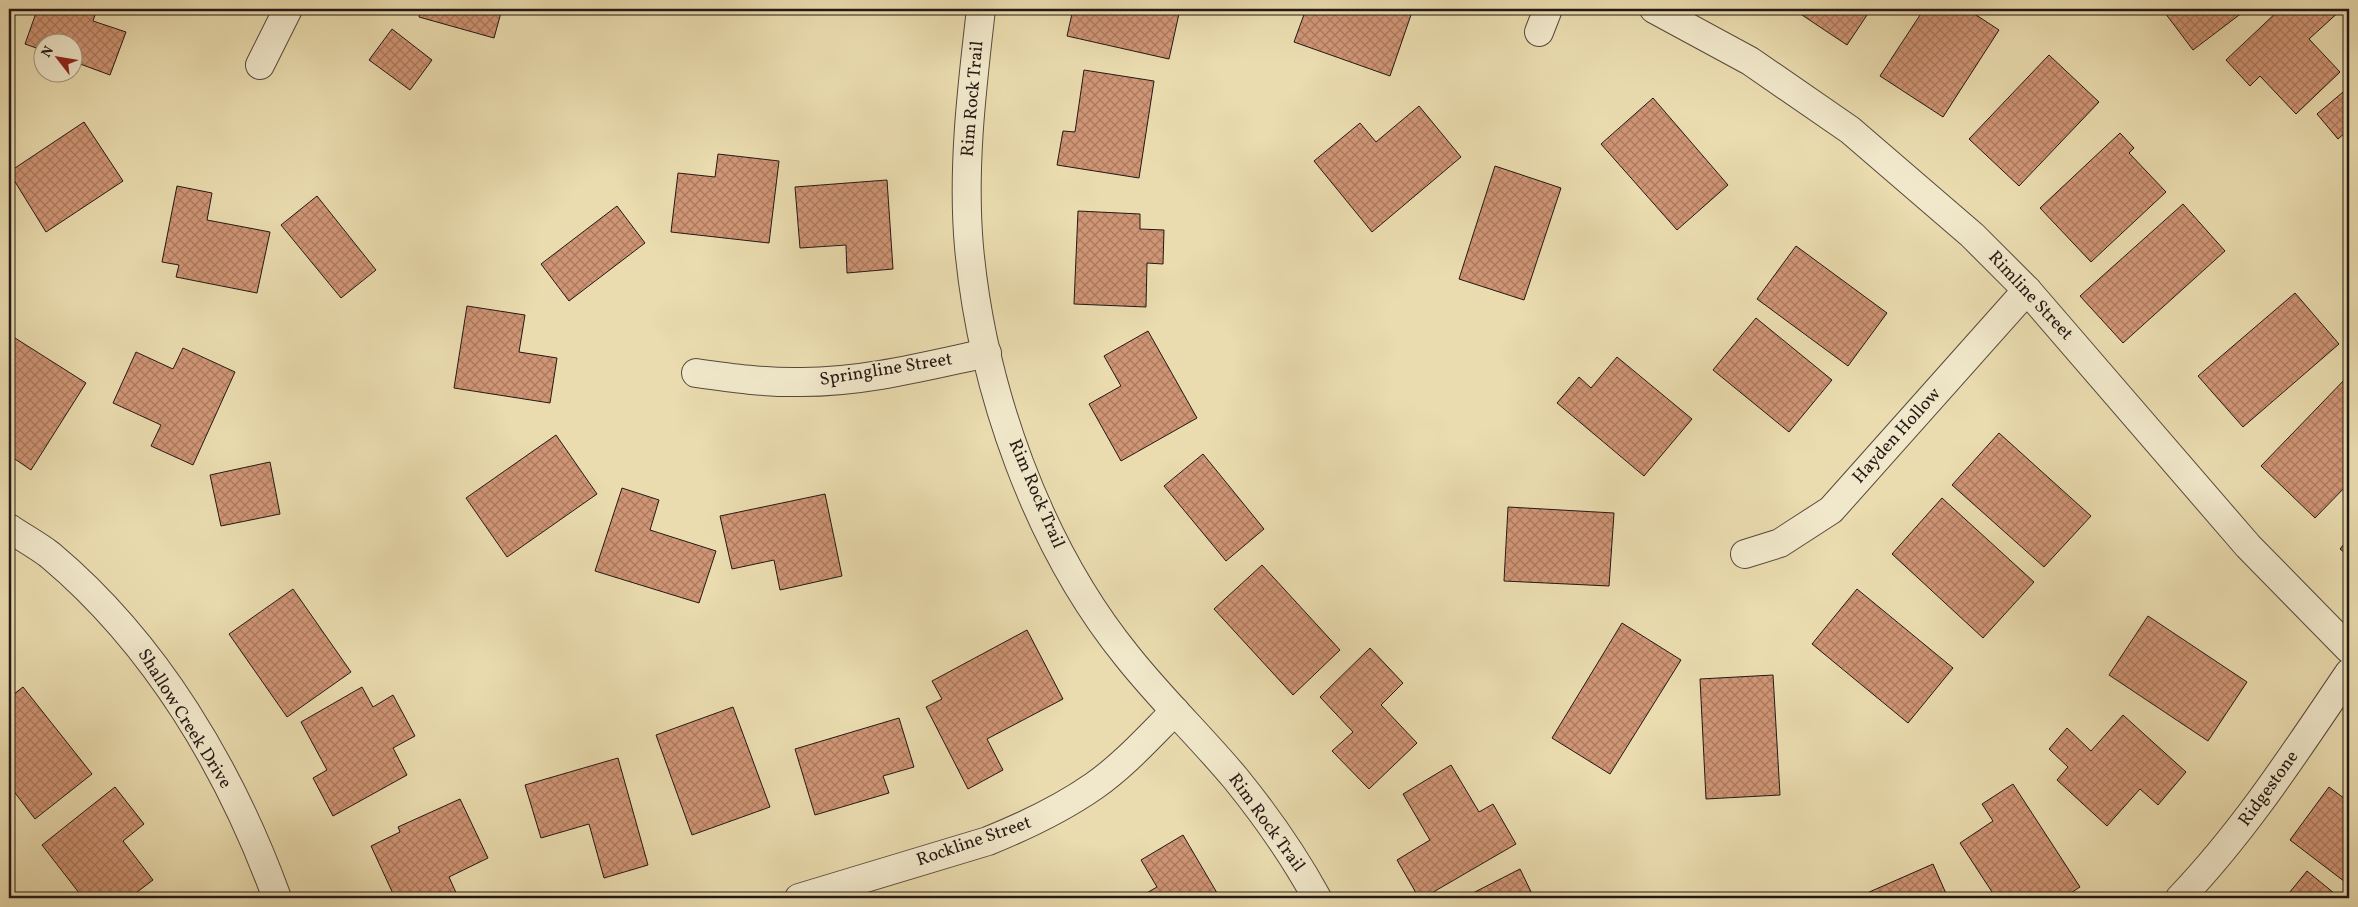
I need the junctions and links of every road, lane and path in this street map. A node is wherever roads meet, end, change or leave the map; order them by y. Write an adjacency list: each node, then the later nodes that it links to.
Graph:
1 (288, 9): 4 (street)
2 (981, 9): 6 (street, Rim Rock Trail)
3 (1654, 9): 5 (street, Rimline Street)
4 (260, 64)
5 (2027, 290): 9 (street, Hayden Hollow); 10 (street, Rimline Street)
6 (987, 353): 7 (street, Springline Street); 12 (street, Rim Rock Trail)
7 (696, 373)
8 (9, 528): 13 (street, Shallow Creek Drive)
9 (1746, 554)
10 (2349, 649)
11 (2349, 673): 16 (street, Ridgestone)
12 (1175, 711): 14 (street, Rockline Street); 15 (street, Rim Rock Trail)
13 (277, 898)
14 (799, 898)
15 (1317, 898)
16 (2180, 898)

